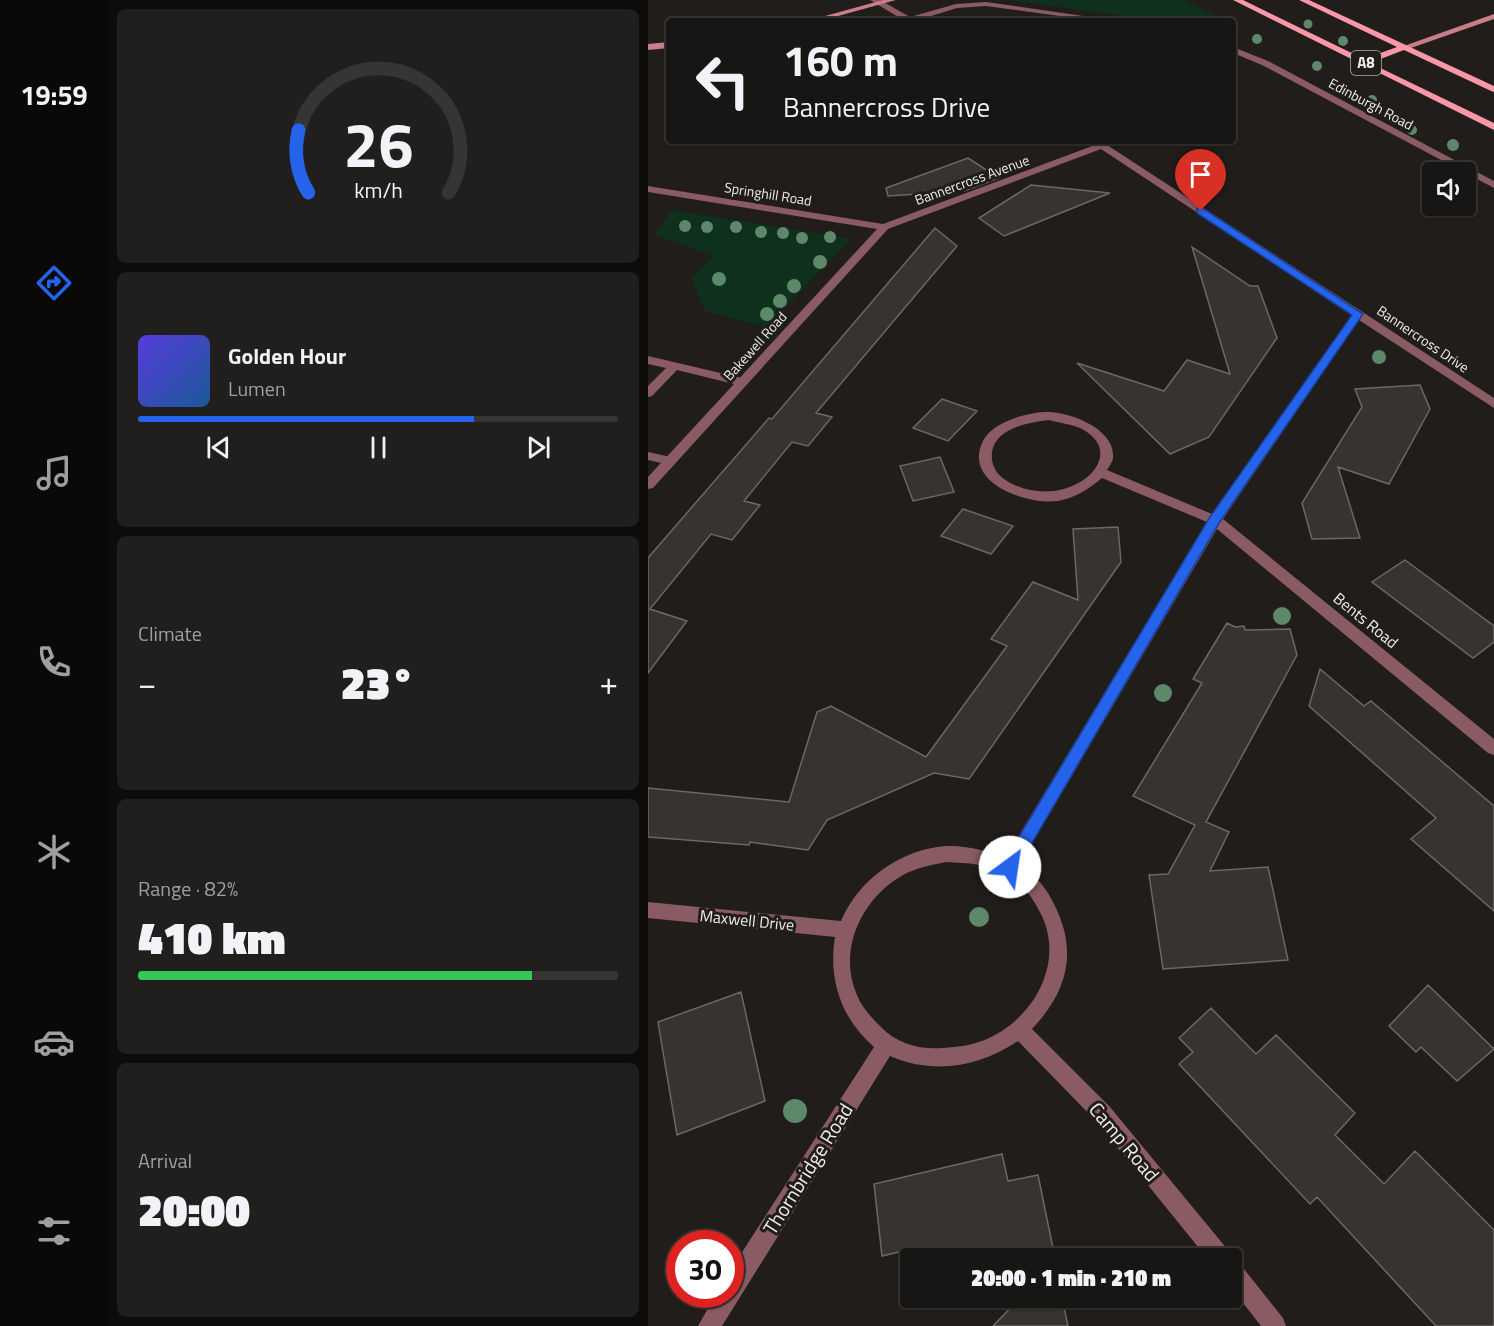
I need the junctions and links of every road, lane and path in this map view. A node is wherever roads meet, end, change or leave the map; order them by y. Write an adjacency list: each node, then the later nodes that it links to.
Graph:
1 (892, 0): 4 (street)
2 (1237, 0): 14 (main road, Edinburgh Road / A8)
3 (1303, 0): 12 (main road, A8)
4 (877, 2): 6 (street); 7 (street)
5 (1494, 16): 12 (street)
6 (821, 18)
7 (906, 18)
8 (917, 18): 9 (street)
9 (1091, 18)
10 (666, 45): 11 (street)
11 (648, 47)
12 (1405, 47): 14 (main road, A8); 15 (main road, A8)
13 (1236, 51): 19 (street, Edinburgh Road)
14 (1364, 62): 16 (main road, Edinburgh Road / A8)
15 (1494, 89)
16 (1494, 127)
17 (1096, 144): 21 (street, Bannercross Avenue)
18 (1101, 144): 22 (street, Bannercross Drive)
19 (1494, 185)
20 (648, 189): 21 (street, Springhill Road)
21 (884, 227): 25 (street, Bakewell Road)
22 (1358, 314): 27 (street, Bannercross Drive); 32 (street)
23 (648, 360): 24 (street)
24 (675, 366): 25 (street); 26 (street)
25 (742, 382): 29 (street, Bakewell Road)
26 (648, 393)
27 (1494, 404)
28 (648, 456): 29 (street)
29 (670, 461): 31 (street, Bakewell Road)
30 (1102, 473): 30 (street); 32 (street, Bents Road)
31 (648, 485)
32 (1215, 520): 33 (street, Bents Road); 34 (street)
33 (1494, 748)
34 (1010, 867): 36 (street); 37 (street)
35 (648, 910): 36 (street, Maxwell Drive)
36 (845, 930): 38 (street)
37 (1021, 1031): 38 (street); 39 (street, Camp Road)
38 (886, 1045): 40 (street, Thornbridge Road)
39 (1212, 1248)
40 (744, 1271)
41 (1242, 1285): 44 (street)
42 (720, 1308): 43 (street, Thornbridge Road)
43 (709, 1326)
44 (1275, 1326)

